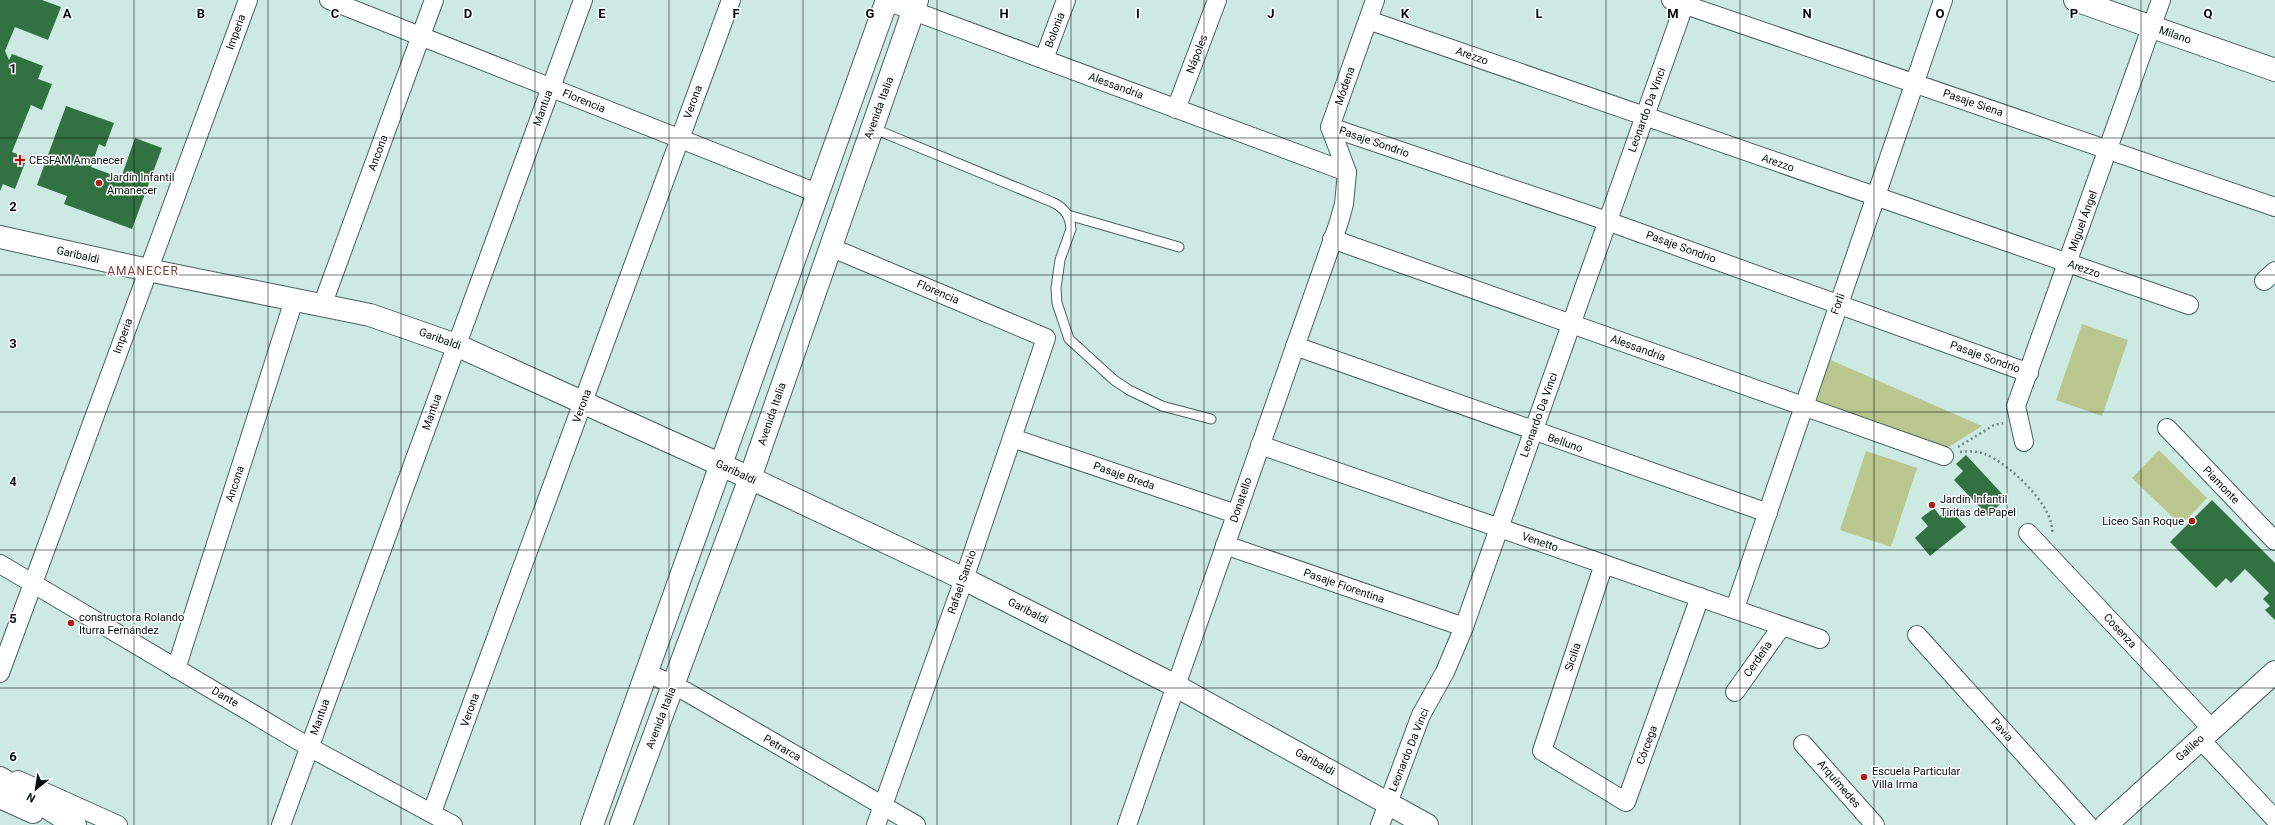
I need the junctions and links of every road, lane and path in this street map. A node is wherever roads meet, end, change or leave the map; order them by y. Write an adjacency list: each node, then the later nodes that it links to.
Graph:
1 (248, 0): 39 (street, Imperia)
2 (329, 0): 17 (street, Florencia)
3 (434, 0): 17 (street, Ancona)
4 (583, 0): 21 (street, Mantua)
5 (731, 0): 26 (street, Verona)
6 (886, 0): 14 (street, Alessandría); 29 (street)
7 (1066, 0): 18 (street, Bolonia)
8 (1217, 0): 22 (street, Nápoles)
9 (1375, 0): 15 (street, Módena)
10 (1943, 0): 20 (street, Forli)
11 (2076, 0): 16 (street, Milano)
12 (2161, 0): 16 (street, Miguel Ángel)
13 (1680, 1): 20 (street, Pasaje Siena); 23 (street, Leonardo Da Vinci)
14 (915, 5): 18 (street, Alessandría); 25 (street, Avenida Italia)
15 (1368, 20): 23 (street, Arezzo); 24 (street, Módena)
16 (2152, 27): 19 (street, Milano); 27 (street, Miguel Ángel)
17 (420, 36): 21 (street, Florencia); 43 (street, Ancona)
18 (1044, 59): 22 (street, Alessandría)
19 (2275, 70)
20 (1914, 83): 27 (street, Pasaje Siena); 30 (street, Forli)
21 (551, 88): 26 (street, Florencia); 46 (street, Mantua)
22 (1176, 109): 28 (street, Alessandría)
23 (1644, 116): 30 (street, Arezzo); 33 (street, Leonardo Da Vinci)
24 (1330, 127): 28 (street); 33 (street, Pasaje Sondrio)
25 (872, 128): 32 (lane); 36 (street, Avenida Italia)
26 (680, 138): 29 (street, Florencia); 49 (street, Verona)
27 (2108, 150): 31 (street, Pasaje Siena); 38 (street, Miguel Ángel)
28 (1347, 172): 35 (street, Donatello)
29 (817, 193): 59 (street)
30 (1876, 196): 38 (street, Arezzo); 41 (street, Forli)
31 (2275, 207)
32 (1068, 215): 37 (lane); 51 (lane)
33 (1607, 221): 41 (street, Pasaje Sondrio); 44 (street, Leonardo Da Vinci)
34 (0, 237): 39 (street, Garibaldi)
35 (1332, 239): 44 (street, Alessandría); 47 (street, Donatello)
36 (830, 247): 45 (street, Florencia); 60 (street, Avenida Italia)
37 (1179, 247)
38 (2068, 263): 42 (street, Arezzo); 48 (street, Miguel Ángel)
39 (148, 270): 40 (street, Garibaldi); 71 (street, Imperia)
40 (294, 300): 43 (street, Garibaldi); 78 (street, Ancona)
41 (1838, 304): 48 (street, Pasaje Sondrio); 50 (street, Forli)
42 (2188, 305)
43 (322, 306): 46 (street, Garibaldi)
44 (1571, 324): 50 (street, Alessandría); 54 (street, Leonardo Da Vinci)
45 (1046, 338): 55 (street, Rafael Sanzio)
46 (456, 345): 49 (street, Garibaldi); 87 (street, Mantua)
47 (1295, 346): 54 (street, Belluno); 57 (street, Donatello)
48 (2029, 373): 52 (street, Miguel Ángel)
49 (583, 402): 59 (street, Garibaldi); 94 (street, Verona)
50 (1803, 407): 58 (street, Alessandría); 61 (street, Forli)
51 (1211, 419)
52 (2018, 420): 56 (street, Miguel Ángel); 58 (path)
53 (2167, 428): 65 (street, Piamonte)
54 (1533, 431): 61 (street, Belluno); 63 (street, Leonardo Da Vinci)
55 (1012, 438): 62 (street, Pasaje Breda); 70 (street, Rafael Sanzio)
56 (2024, 442)
57 (1260, 445): 62 (street, Donatello); 63 (street, Venetto)
58 (1944, 456): 67 (path)
59 (720, 464): 60 (street, Garibaldi); 79 (street)
60 (750, 478): 70 (street, Garibaldi); 82 (street, Avenida Italia)
61 (1768, 513): 73 (street, Forli)
62 (1236, 514): 66 (street, Donatello)
63 (1499, 528): 69 (street, Venetto); 75 (street, Leonardo Da Vinci)
64 (2028, 533): 67 (street, Cosenza)
65 (2275, 541)
66 (1225, 545): 75 (street, Pasaje Fiorentina); 83 (street, Donatello)
67 (2043, 549): 85 (street, Cosenza)
68 (0, 564): 71 (street, Dante)
69 (1604, 564): 72 (street, Venetto); 88 (street, Sicilia)
70 (964, 579): 83 (street, Garibaldi); 93 (street, Rafael Sanzio)
71 (32, 583): 78 (street, Dante); 81 (street, Imperia)
72 (1700, 597): 73 (street, Venetto); 88 (street, Córcega)
73 (1735, 608): 74 (street, Venetto)
74 (1782, 626): 77 (street, Venetto); 84 (street, Cerdeña)
75 (1464, 627): 92 (street, Leonardo Da Vinci)
76 (1917, 635): 109 (street, Pavia)
77 (1820, 640)
78 (176, 669): 87 (street, Dante)
79 (646, 672): 82 (street, Petrarca); 101 (street)
80 (2275, 672): 85 (street, Galileo)
81 (0, 673)
82 (674, 685): 93 (street, Petrarca); 102 (street, Avenida Italia)
83 (1176, 686): 92 (street, Garibaldi); 105 (street, Donatello)
84 (1735, 692)
85 (2206, 734): 95 (street, Cosenza); 110 (street, Galileo)
86 (1803, 744): 108 (street, Arquímedes)
87 (309, 747): 94 (street, Dante); 99 (street, Mantua)
88 (1542, 751)
89 (0, 772): 98 (street)
90 (0, 778): 97 (street)
91 (0, 797): 96 (street)
92 (1388, 803): 106 (street, Leonardo Da Vinci); 107 (street, Garibaldi)
93 (882, 807): 103 (street, Rafael Sanzio); 104 (street, Petrarca)
94 (432, 812): 100 (street, Dante)
95 (2275, 819)
96 (62, 825)
97 (75, 825)
98 (118, 825)
99 (281, 825)
100 (453, 825)
101 (592, 825)
102 (621, 825)
103 (876, 825)
104 (916, 825)
105 (1127, 825)
106 (1380, 825)
107 (1427, 825)
108 (1875, 825)
109 (2088, 825)
110 (2106, 825)

